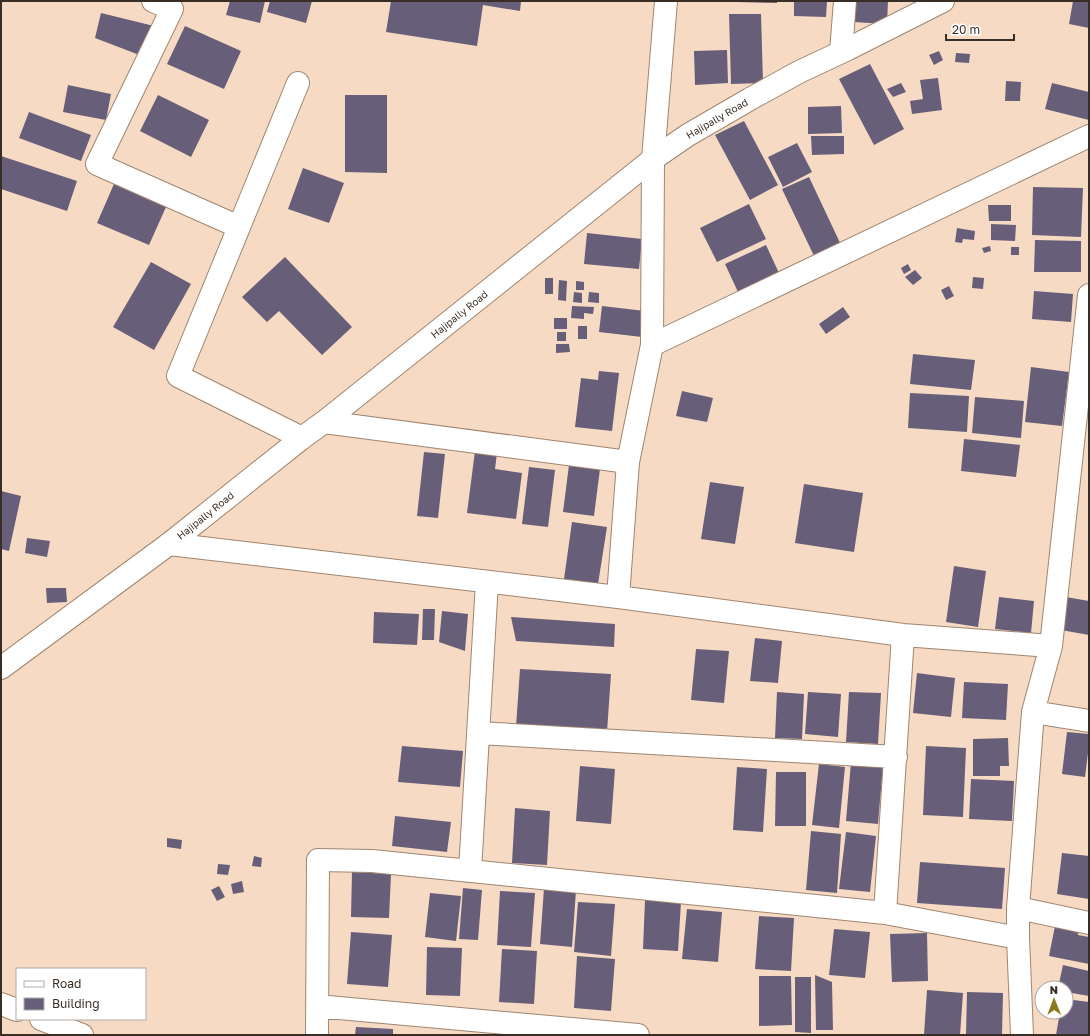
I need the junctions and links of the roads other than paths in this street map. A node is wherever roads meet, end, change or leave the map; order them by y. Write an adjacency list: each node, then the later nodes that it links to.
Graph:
1 (153, 1): 9 (street)
2 (666, 1): 8 (street)
3 (845, 1): 5 (street)
4 (943, 1): 5 (street, Hajipally Road)
5 (841, 52): 8 (street, Hajipally Road)
6 (298, 83): 9 (street)
7 (1089, 136): 12 (street)
8 (653, 159): 12 (street); 13 (street, Hajipally Road)
9 (239, 227): 14 (street)
10 (1089, 295): 11 (street)
11 (1089, 299): 20 (street)
12 (652, 345): 15 (street)
13 (324, 422): 14 (street, Hajipally Road); 15 (street)
14 (302, 438): 16 (street, Hajipally Road)
15 (628, 462): 18 (street)
16 (168, 544): 17 (street); 21 (street, Hajipally Road)
17 (487, 582): 18 (street); 24 (street)
18 (618, 597): 19 (street)
19 (903, 635): 20 (street); 25 (street)
20 (1051, 646): 22 (street)
21 (1, 668)
22 (1033, 712): 23 (street); 27 (street)
23 (1089, 721)
24 (478, 733): 25 (street); 26 (street)
25 (896, 757): 28 (street)
26 (470, 871): 28 (street); 32 (street)
27 (1018, 908): 29 (street); 30 (street)
28 (885, 913): 30 (street)
29 (1089, 923)
30 (1018, 938): 38 (street)
31 (1, 1004): 33 (street)
32 (317, 1006): 36 (street); 37 (street)
33 (16, 1010)
34 (44, 1020): 35 (street)
35 (82, 1035)
36 (317, 1035)
37 (638, 1035)
38 (1022, 1035)

